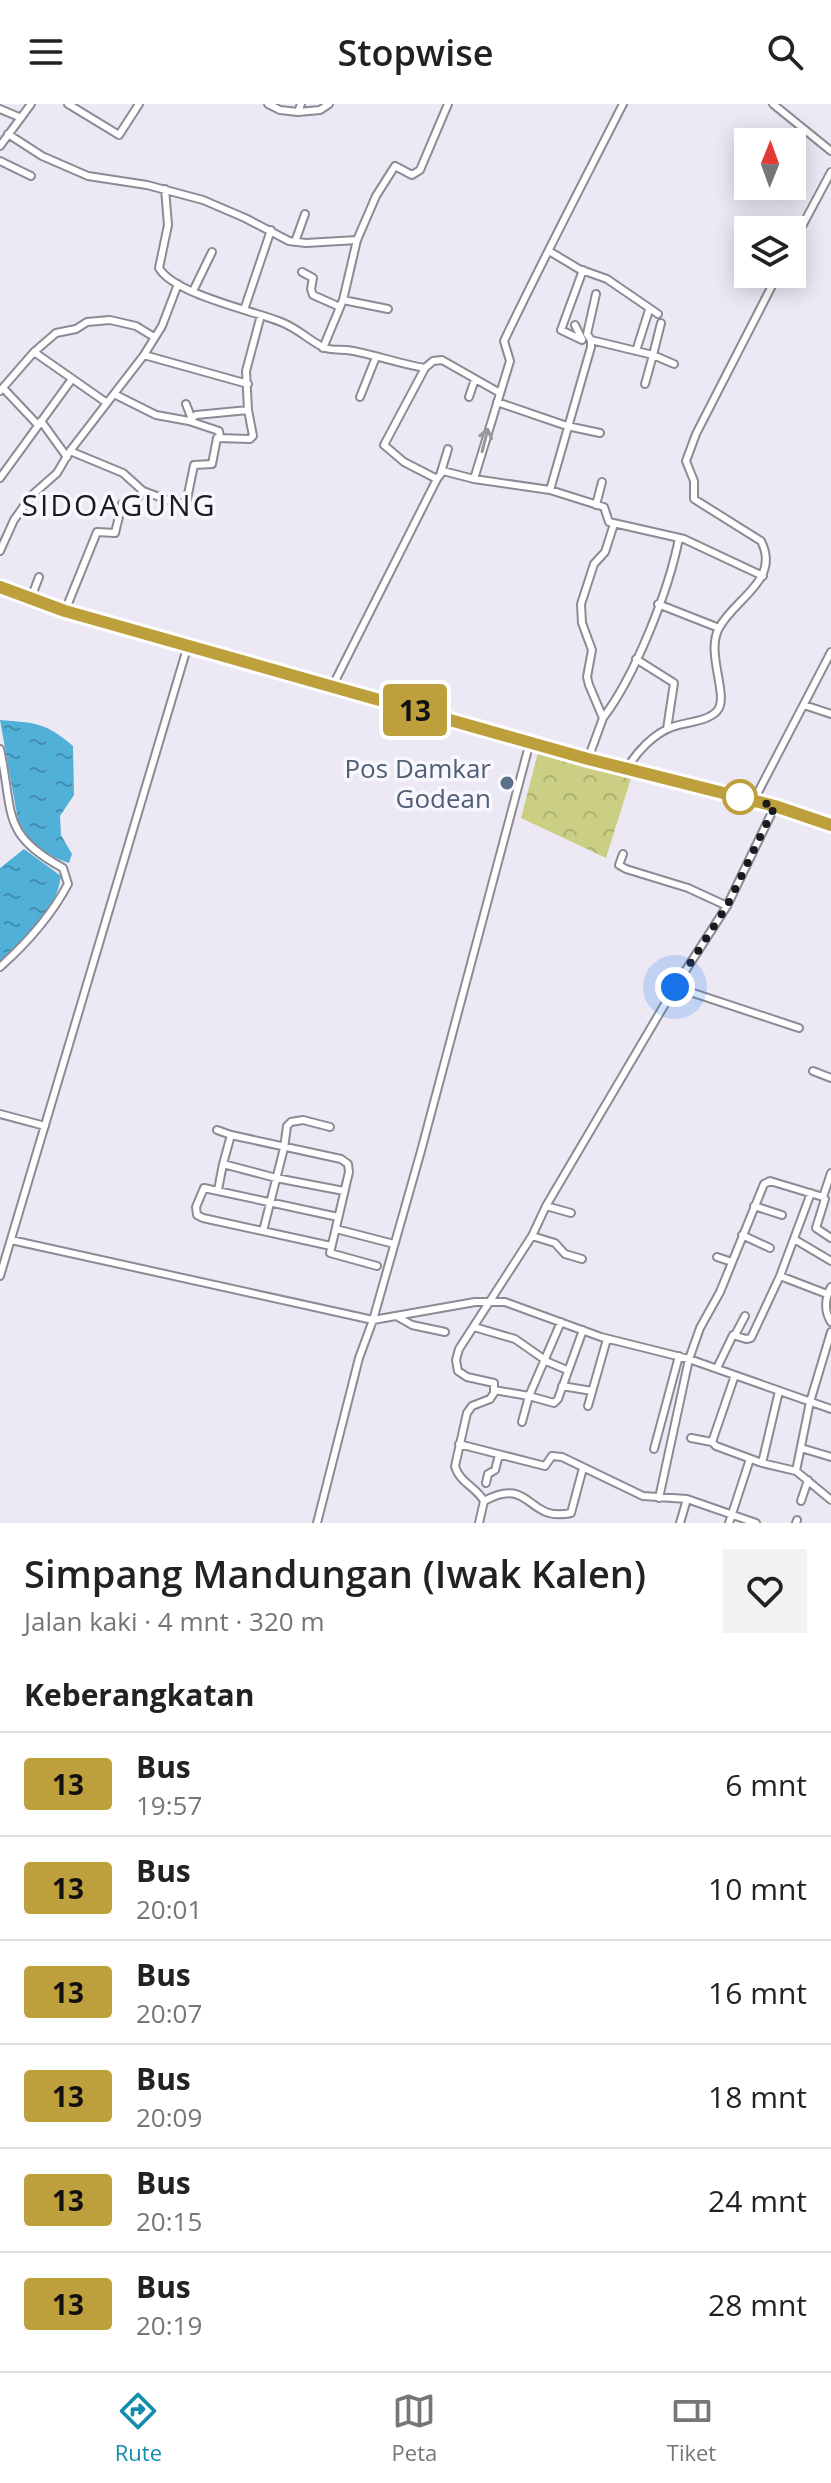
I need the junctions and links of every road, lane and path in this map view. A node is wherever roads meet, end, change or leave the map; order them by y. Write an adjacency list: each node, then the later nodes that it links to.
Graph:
1 (31, 104): 12 (street)
2 (68, 104): 3 (street)
3 (139, 104)
4 (268, 104): 11 (street)
5 (301, 104): 11 (street)
6 (329, 104): 11 (street)
7 (448, 104): 23 (street)
8 (623, 104): 25 (street)
9 (773, 104): 15 (street)
10 (0, 109): 12 (street)
11 (298, 112)
12 (19, 117): 13 (street)
13 (8, 134): 14 (street); 19 (street)
14 (0, 146)
15 (831, 151)
16 (0, 161): 18 (street)
17 (831, 172): 21 (street)
18 (31, 176)
19 (165, 189): 22 (street); 29 (street)
20 (305, 214): 24 (street)
21 (806, 219)
22 (271, 230): 24 (street); 35 (street)
23 (357, 240): 24 (street); 33 (street)
24 (295, 242)
25 (549, 251): 27 (street); 57 (street)
26 (212, 252): 31 (street)
27 (583, 270): 36 (street); 42 (street)
28 (302, 272): 33 (street)
29 (178, 284): 31 (street); 41 (street)
30 (771, 288): 82 (street)
31 (193, 291): 35 (street)
32 (596, 294): 43 (street)
33 (341, 303): 34 (street); 44 (street)
34 (388, 309)
35 (244, 310): 38 (street)
36 (649, 310): 37 (street); 45 (street)
37 (658, 314)
38 (261, 315): 44 (street); 54 (street)
39 (661, 323): 48 (street)
40 (575, 325): 42 (street)
41 (154, 337): 46 (street); 47 (street)
42 (582, 340): 43 (street)
43 (592, 341): 45 (street); 67 (street)
44 (323, 348): 49 (street)
45 (636, 351): 48 (street)
46 (34, 352): 52 (street); 56 (street)
47 (144, 355): 54 (street); 58 (street)
48 (653, 355): 50 (street); 55 (street)
49 (376, 357): 51 (street); 59 (street)
50 (674, 364)
51 (425, 368): 53 (street); 72 (street)
52 (72, 379): 62 (street); 66 (street)
53 (475, 379): 57 (street); 60 (street)
54 (248, 384): 64 (street)
55 (645, 384)
56 (2, 390): 66 (street)
57 (500, 393): 61 (street)
58 (114, 394): 62 (street); 65 (street)
59 (360, 397)
60 (469, 397)
61 (497, 402): 67 (street); 74 (street, one-way to 61)
62 (107, 403): 71 (street)
63 (186, 404): 65 (street)
64 (248, 410): 65 (street); 69 (street)
65 (190, 419): 69 (street)
66 (40, 423): 71 (street); 73 (street)
67 (567, 426): 68 (street); 76 (street)
68 (600, 433)
69 (220, 437): 77 (street)
70 (448, 449): 72 (street)
71 (68, 454): 77 (street); 81 (street)
72 (439, 475): 74 (street); 92 (street)
73 (0, 478)
74 (474, 479): 76 (street)
75 (602, 482): 78 (street)
76 (550, 490): 78 (street)
77 (143, 491): 87 (street)
78 (596, 505): 79 (street)
79 (614, 524): 80 (street); 95 (street)
80 (679, 538): 82 (street); 86 (street)
81 (0, 551)
82 (763, 576): 88 (street)
83 (39, 577): 85 (street)
84 (0, 587): 85 (main road)
85 (31, 598): 87 (main road)
86 (658, 604): 88 (street); 91 (street)
87 (65, 611): 89 (main road)
88 (719, 628): 96 (street)
89 (188, 645): 92 (main road); 112 (street)
90 (831, 652): 93 (street)
91 (636, 659): 95 (street); 96 (street)
92 (332, 687): 97 (main road)
93 (804, 705): 94 (street); 101 (street)
94 (831, 714)
95 (603, 718): 99 (street)
96 (667, 729): 100 (street)
97 (530, 742): 99 (main road); 137 (street)
98 (0, 749): 106 (street)
99 (588, 759): 100 (main road)
100 (627, 768): 101 (main road)
101 (754, 800): 102 (main road)
102 (775, 806): 103 (main road); 105 (street)
103 (831, 825)
104 (623, 854): 105 (street)
105 (727, 906): 107 (street)
106 (0, 967)
107 (675, 987): 108 (street); 125 (street)
108 (799, 1028)
109 (813, 1071): 110 (street)
110 (831, 1078)
111 (0, 1114): 112 (street)
112 (45, 1126): 136 (street)
113 (330, 1127): 116 (street)
114 (217, 1130): 115 (street)
115 (231, 1135): 116 (street); 117 (street)
116 (284, 1148): 119 (street); 121 (street)
117 (223, 1164): 119 (street); 120 (street)
118 (831, 1173): 123 (street)
119 (276, 1178): 121 (street); 124 (street)
120 (218, 1190): 124 (street); 131 (street)
121 (344, 1191): 129 (street)
122 (811, 1193): 123 (street); 126 (street); 135 (street)
123 (823, 1197): 134 (street)
124 (271, 1202): 129 (street); 131 (street)
125 (546, 1206): 127 (street); 133 (street)
126 (754, 1206): 128 (street); 132 (street)
127 (571, 1213)
128 (782, 1215)
129 (338, 1217): 130 (street)
130 (336, 1229): 137 (street); 138 (street)
131 (263, 1231): 138 (street)
132 (742, 1235): 139 (street); 143 (street)
133 (532, 1236): 141 (street); 148 (street)
134 (831, 1238)
135 (794, 1239): 142 (street); 146 (street)
136 (11, 1240): 145 (street); 151 (street)
137 (394, 1244): 151 (street)
138 (331, 1246): 144 (street)
139 (770, 1248)
140 (717, 1257): 143 (street)
141 (582, 1259)
142 (831, 1261)
143 (732, 1262): 161 (street)
144 (377, 1266)
145 (0, 1276)
146 (780, 1276): 147 (street); 158 (street)
147 (829, 1290): 153 (street)
148 (492, 1301): 150 (street); 152 (street); 154 (street)
149 (745, 1316): 158 (street)
150 (398, 1317): 151 (street); 156 (street)
151 (373, 1320): 195 (street)
152 (561, 1322): 155 (street); 162 (street)
153 (831, 1322)
154 (474, 1327): 162 (street); 167 (street)
155 (583, 1330): 159 (street); 164 (street)
156 (445, 1332)
157 (831, 1332): 171 (street)
158 (735, 1335): 163 (street)
159 (607, 1339): 160 (street); 168 (street)
160 (679, 1356): 161 (street); 179 (street)
161 (689, 1359): 163 (street); 188 (street)
162 (544, 1360): 164 (street); 170 (street)
163 (717, 1368): 165 (street)
164 (567, 1370): 166 (street)
165 (735, 1375): 169 (street); 176 (street)
166 (562, 1386): 168 (street); 170 (street)
167 (494, 1390): 170 (street); 177 (street)
168 (592, 1391): 172 (street)
169 (779, 1391): 171 (street); 183 (street)
170 (529, 1396): 174 (street)
171 (810, 1402): 173 (street); 178 (street)
172 (588, 1406)
173 (831, 1409)
174 (522, 1422)
175 (691, 1438): 176 (street)
176 (712, 1442): 182 (street)
177 (459, 1444): 180 (street); 191 (street)
178 (801, 1448): 181 (street); 185 (street)
179 (654, 1449)
180 (499, 1455): 184 (street); 187 (street)
181 (831, 1457)
182 (750, 1459): 183 (street); 193 (street)
183 (762, 1463): 185 (street)
184 (583, 1468): 188 (street); 194 (street)
185 (796, 1471): 186 (street)
186 (808, 1480): 190 (street); 192 (street)
187 (486, 1483)
188 (659, 1498): 189 (street)
189 (687, 1499): 193 (street); 197 (street)
190 (831, 1500)
191 (484, 1501): 194 (street); 196 (street)
192 (801, 1501)
193 (732, 1515): 198 (street); 199 (street)
194 (553, 1520)
195 (317, 1523)
196 (479, 1523)
197 (680, 1523)
198 (729, 1523)
199 (756, 1523)

